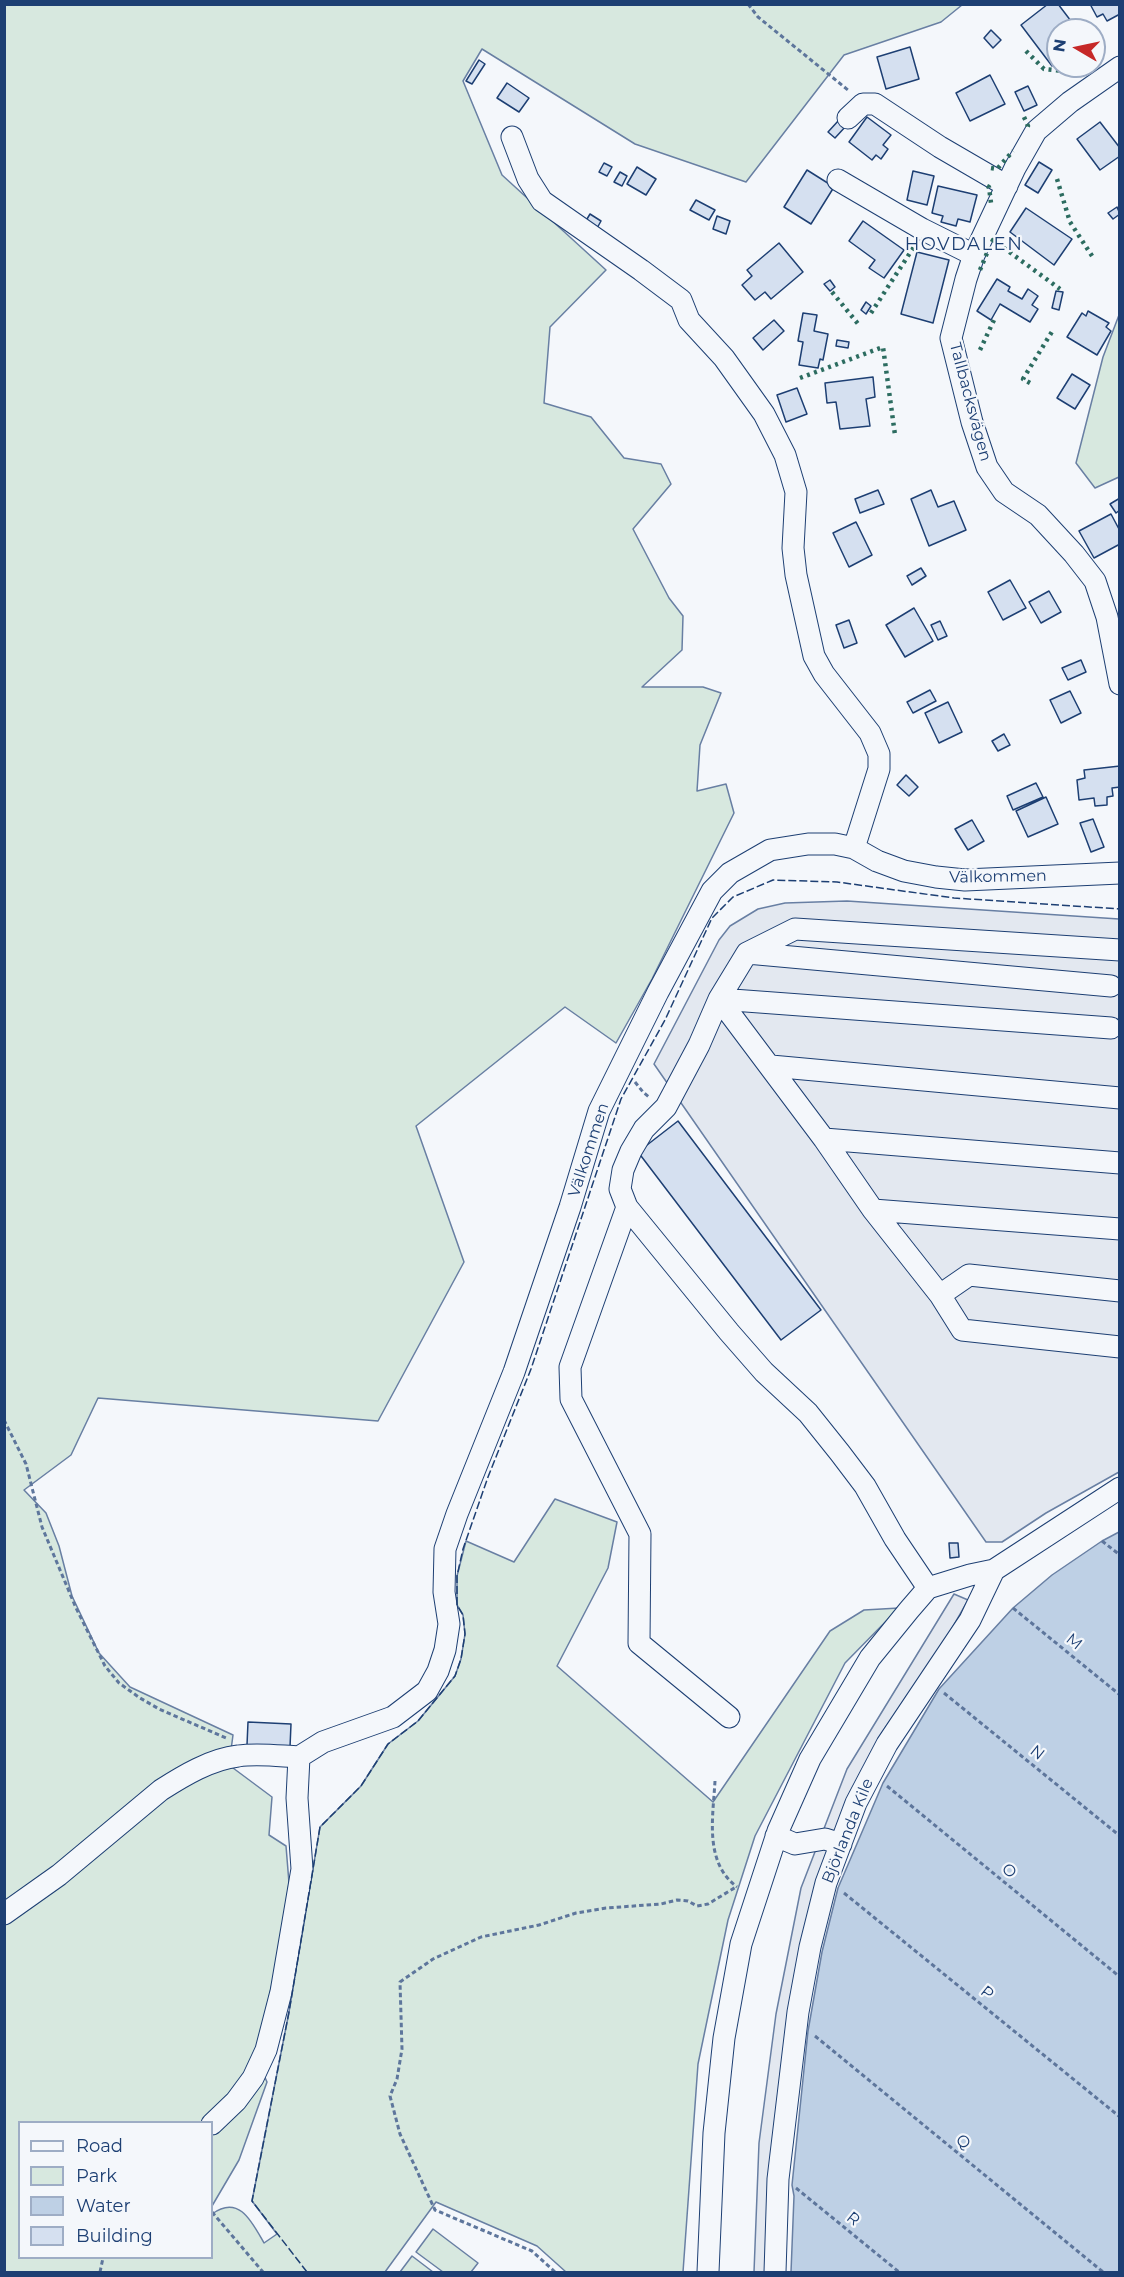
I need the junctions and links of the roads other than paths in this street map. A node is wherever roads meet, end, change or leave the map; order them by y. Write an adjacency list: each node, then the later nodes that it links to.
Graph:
1 (1119, 67): 5 (street, Tallbacksvägen)
2 (855, 111): 5 (street)
3 (512, 137): 8 (street)
4 (838, 180): 6 (street)
5 (1007, 186): 6 (street, Tallbacksvägen)
6 (974, 255): 7 (street, Tallbacksvägen)
7 (1119, 684)
8 (854, 848): 9 (street, Välkommen); 29 (street, Välkommen)
9 (1119, 873)
10 (1119, 950): 11 (street)
11 (747, 953): 12 (street); 13 (street)
12 (1110, 986)
13 (719, 999): 14 (street); 15 (street); 19 (street)
14 (1111, 1028)
15 (771, 1066): 16 (street); 17 (street)
16 (1119, 1098)
17 (824, 1138): 18 (street); 20 (street)
18 (1119, 1163)
19 (627, 1207): 27 (street); 28 (street)
20 (873, 1210): 21 (street); 23 (street)
21 (1119, 1229)
22 (1119, 1291): 23 (street)
23 (940, 1295): 24 (street)
24 (1119, 1347)
25 (1119, 1488): 26 (street)
26 (994, 1570): 27 (street); 31 (street, Björlanda Kile)
27 (928, 1588): 30 (street)
28 (729, 1717)
29 (299, 1756): 32 (street); 33 (street)
30 (776, 1836): 31 (street); 34 (street)
31 (841, 1844): 35 (street, Björlanda Kile)
32 (4, 1914)
33 (213, 2123)
34 (708, 2272)
35 (775, 2272)

